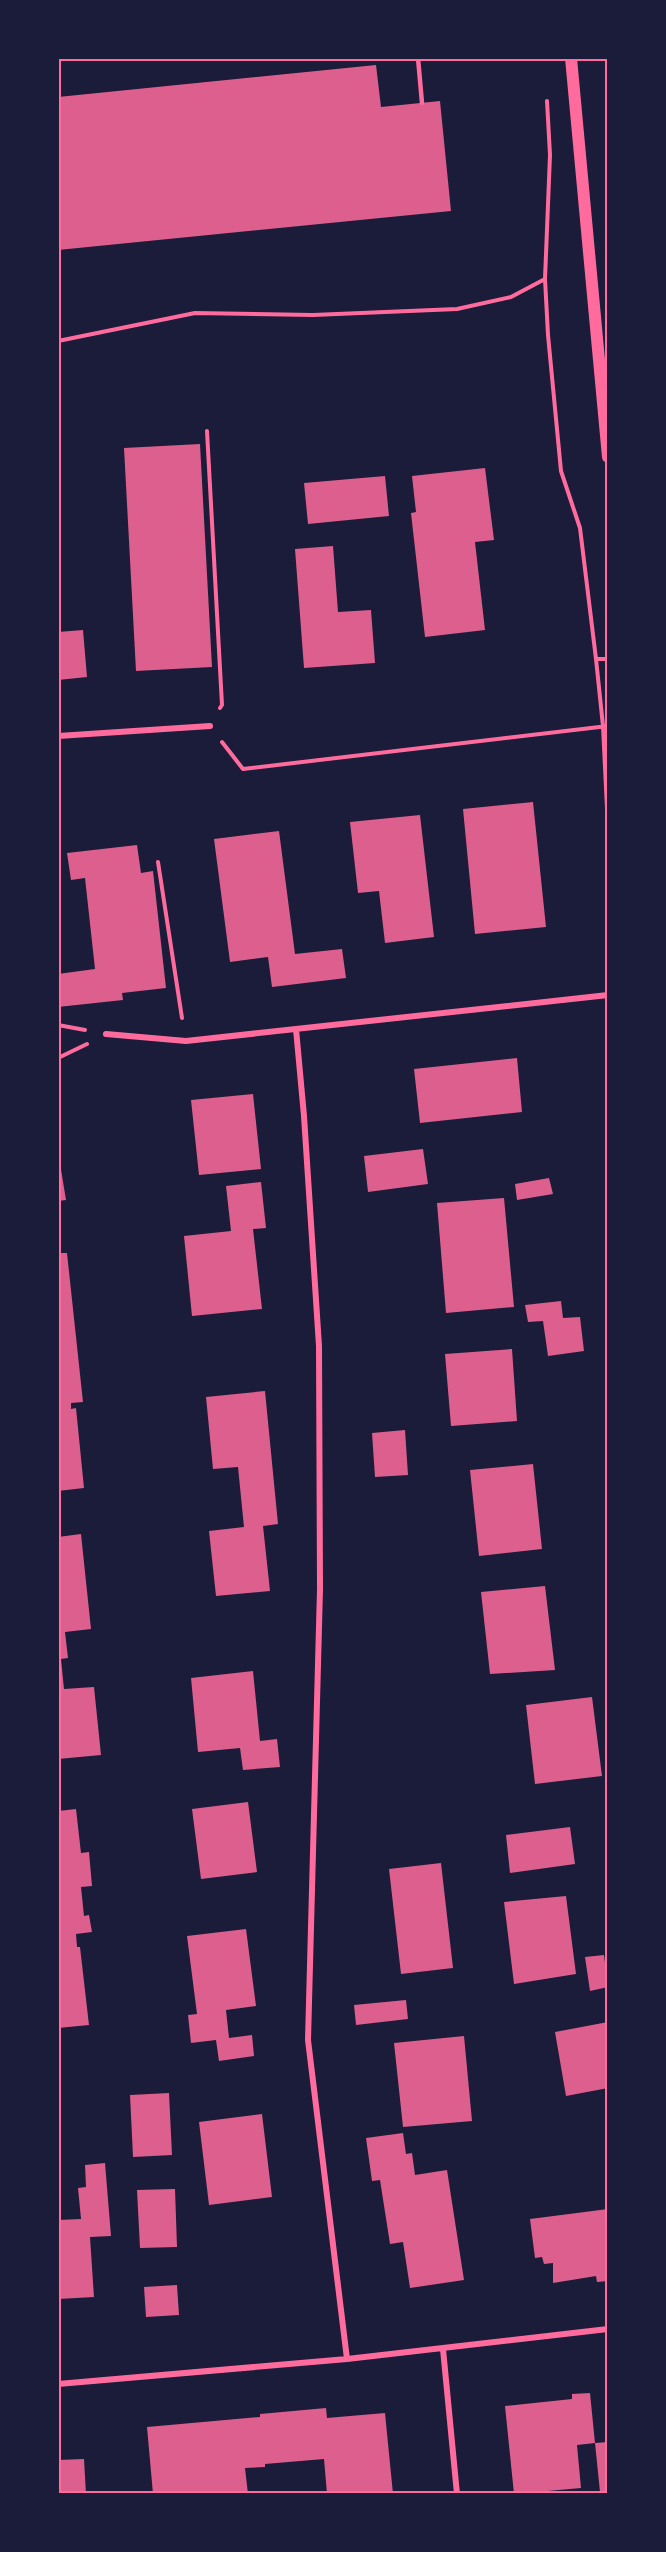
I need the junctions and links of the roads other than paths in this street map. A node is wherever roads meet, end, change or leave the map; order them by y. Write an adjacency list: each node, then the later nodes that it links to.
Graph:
1 (418, 58): 3 (lane)
2 (571, 58): 4 (main road)
3 (422, 103)
4 (608, 457)
5 (210, 726): 6 (street)
6 (58, 736)
7 (608, 995): 8 (street)
8 (296, 1029): 9 (street); 12 (street)
9 (106, 1034)
10 (608, 2329): 11 (street)
11 (443, 2349): 12 (street); 14 (street)
12 (347, 2359): 13 (street)
13 (58, 2384)
14 (457, 2493)

